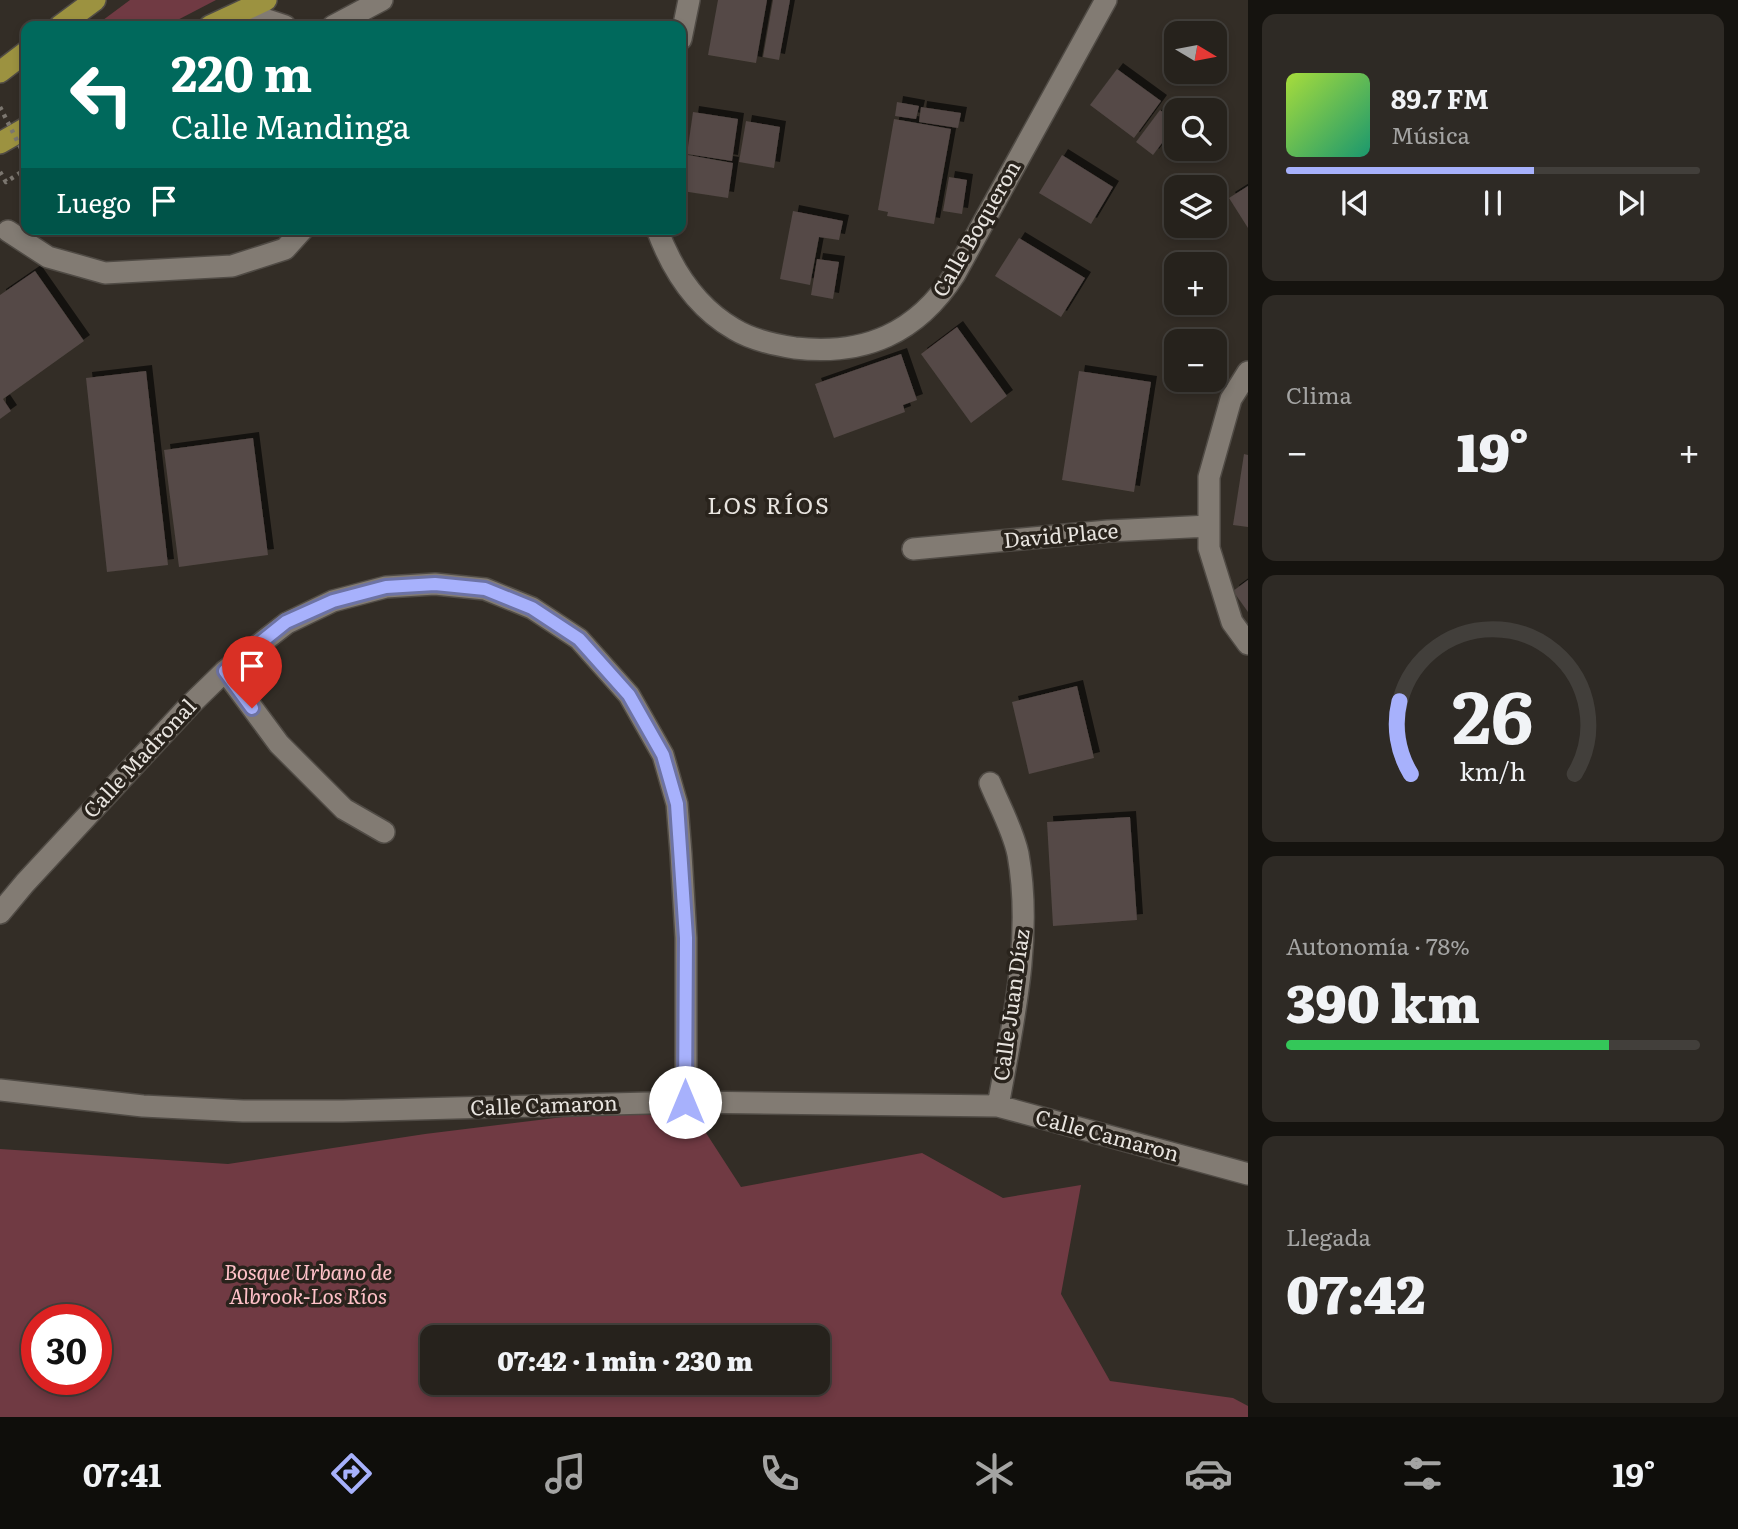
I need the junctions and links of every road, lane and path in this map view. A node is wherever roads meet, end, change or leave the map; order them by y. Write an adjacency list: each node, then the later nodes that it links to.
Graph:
1 (95, 0): 6 (main road)
2 (265, 0): 7 (main road)
3 (382, 0): 10 (street)
4 (689, 0): 11 (street)
5 (1106, 0): 22 (street, Calle Boqueron)
6 (67, 21)
7 (221, 21)
8 (235, 21): 9 (street)
9 (270, 21)
10 (342, 21)
11 (685, 21)
12 (21, 56): 13 (main road)
13 (0, 72)
14 (0, 107): 17 (path, bridge)
15 (21, 131): 16 (main road)
16 (0, 143)
17 (21, 148)
18 (0, 172): 19 (path)
19 (21, 172)
20 (12, 229): 21 (street)
21 (298, 235)
22 (659, 235)
23 (1248, 372): 24 (street)
24 (1209, 526): 25 (street, David Place); 26 (street)
25 (913, 549)
26 (1248, 644)
27 (225, 671): 29 (street); 30 (street, Calle Madronal); 32 (street, Calle Madronal)
28 (990, 783): 33 (street, Calle Juan Díaz)
29 (384, 832)
30 (0, 913)
31 (0, 1090): 32 (street, Calle Camaron)
32 (685, 1102): 33 (street, Calle Camaron)
33 (998, 1106): 34 (street, Calle Camaron)
34 (1248, 1174)

